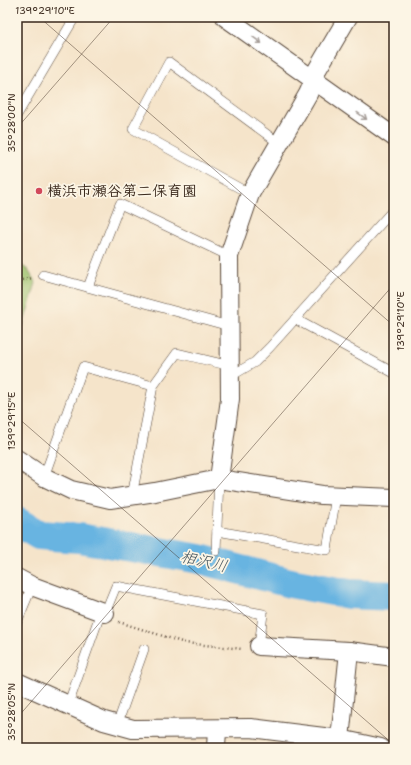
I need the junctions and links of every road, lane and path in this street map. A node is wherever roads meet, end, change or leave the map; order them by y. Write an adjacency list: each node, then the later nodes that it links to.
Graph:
1 (75, 17): 5 (lane)
2 (225, 17): 4 (street, one-way to 4)
3 (348, 17): 4 (street)
4 (314, 81): 6 (street, one-way to 6); 7 (street)
5 (17, 115)
6 (394, 137)
7 (280, 144): 8 (street); 8 (lane)
8 (250, 194): 10 (street)
9 (394, 209): 13 (lane)
10 (229, 256): 12 (lane); 14 (street)
11 (43, 275): 12 (lane)
12 (88, 287): 14 (lane)
13 (295, 319): 15 (lane); 16 (lane)
14 (229, 326): 15 (street)
15 (231, 371): 17 (lane); 20 (street)
16 (394, 373)
17 (153, 386): 19 (lane); 21 (lane)
18 (17, 460): 19 (street)
19 (44, 477): 21 (street)
20 (219, 479): 21 (street); 22 (street); 24 (lane)
21 (132, 496)
22 (336, 496): 23 (street); 24 (lane)
23 (394, 498)
24 (217, 531): 25 (lane)
25 (216, 551)
26 (25, 582): 27 (street); 28 (lane)
27 (103, 613): 29 (path); 29 (lane); 34 (lane)
28 (17, 622)
29 (259, 646): 31 (street)
30 (144, 649): 35 (lane)
31 (350, 651): 32 (street); 37 (street)
32 (394, 657)
33 (17, 682): 34 (street)
34 (68, 704): 35 (street)
35 (117, 725): 36 (street)
36 (218, 729): 37 (street); 38 (street)
37 (340, 739): 39 (street)
38 (216, 748)
39 (381, 748)

